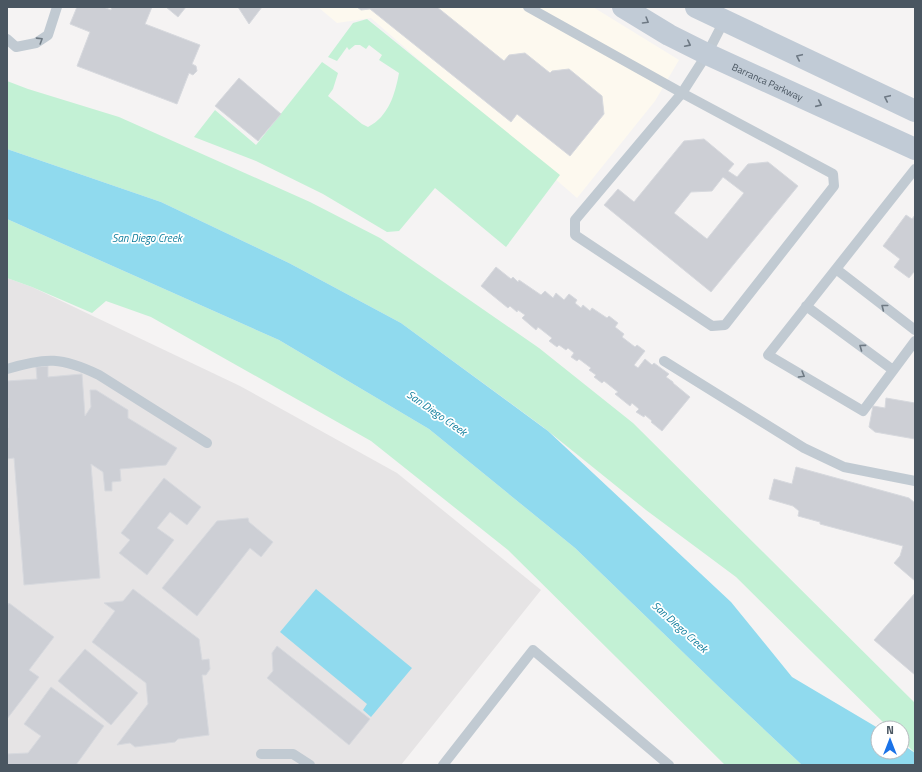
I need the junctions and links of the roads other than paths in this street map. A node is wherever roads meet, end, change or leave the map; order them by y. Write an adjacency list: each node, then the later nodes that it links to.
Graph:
1 (57, 7): 6 (lane, one-way to 1)
2 (528, 7): 8 (lane)
3 (623, 7): 7 (main road, Barranca Parkway, one-way to 7)
4 (696, 7): 5 (main road)
5 (724, 21): 7 (lane); 9 (main road, one-way to 5)
6 (7, 39)
7 (707, 54): 8 (lane); 10 (main road, Barranca Parkway, one-way to 10)
8 (682, 93): 8 (lane)
9 (915, 111)
10 (915, 149)
11 (915, 169): 12 (lane)
12 (836, 269): 13 (lane); 14 (lane, one-way to 12)
13 (806, 306): 18 (lane, one-way to 13); 18 (lane, one-way to 18)
14 (915, 330)
15 (915, 341): 18 (lane)
16 (664, 361): 20 (lane)
17 (7, 369): 19 (lane)
18 (893, 370)
19 (207, 443)
20 (915, 481)
21 (261, 754): 22 (lane)
22 (310, 765)
23 (443, 765): 24 (lane)
24 (669, 765)

